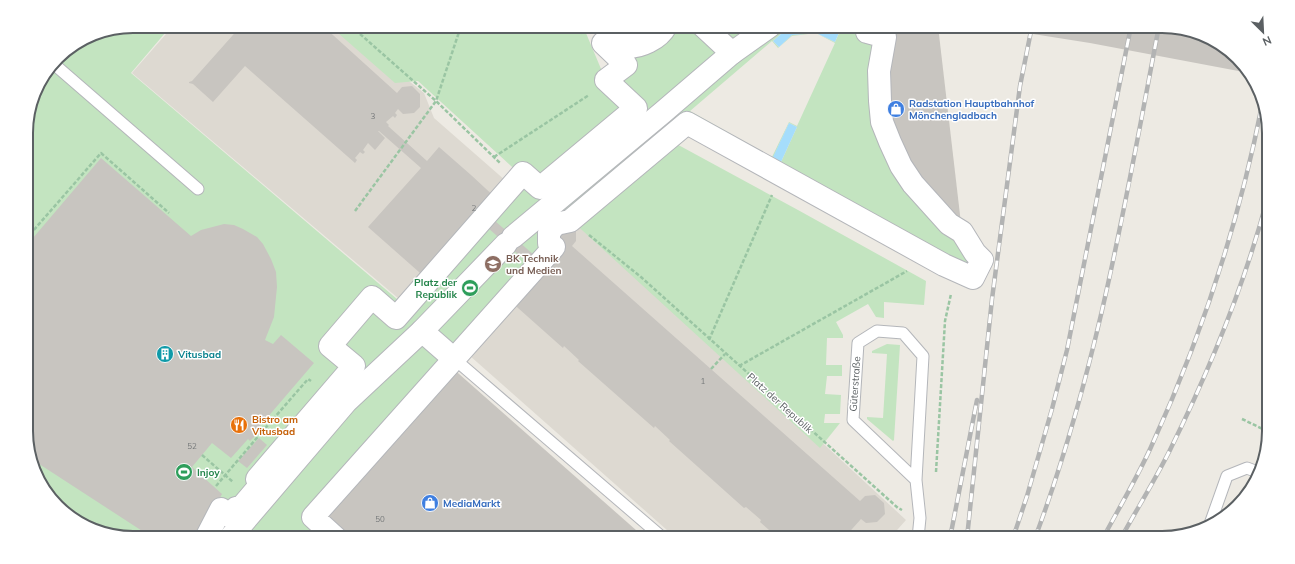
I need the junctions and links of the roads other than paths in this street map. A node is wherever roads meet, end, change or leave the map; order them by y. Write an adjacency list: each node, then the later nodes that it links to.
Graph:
1 (660, 33): 7 (street)
2 (711, 33): 5 (street)
3 (760, 33): 5 (street)
4 (871, 33): 11 (street)
5 (732, 53): 9 (street)
6 (58, 67): 8 (lane)
7 (518, 180): 9 (street); 15 (street)
8 (198, 188)
9 (551, 205): 10 (street)
10 (422, 331): 11 (street); 16 (street)
11 (456, 361): 17 (street); 18 (lane)
12 (1254, 471): 14 (lane)
13 (916, 480): 13 (lane, Güterstraße); 19 (lane, Güterstraße)
14 (1212, 517)
15 (210, 531)
16 (239, 531)
17 (329, 531)
18 (655, 531)
19 (919, 531)

